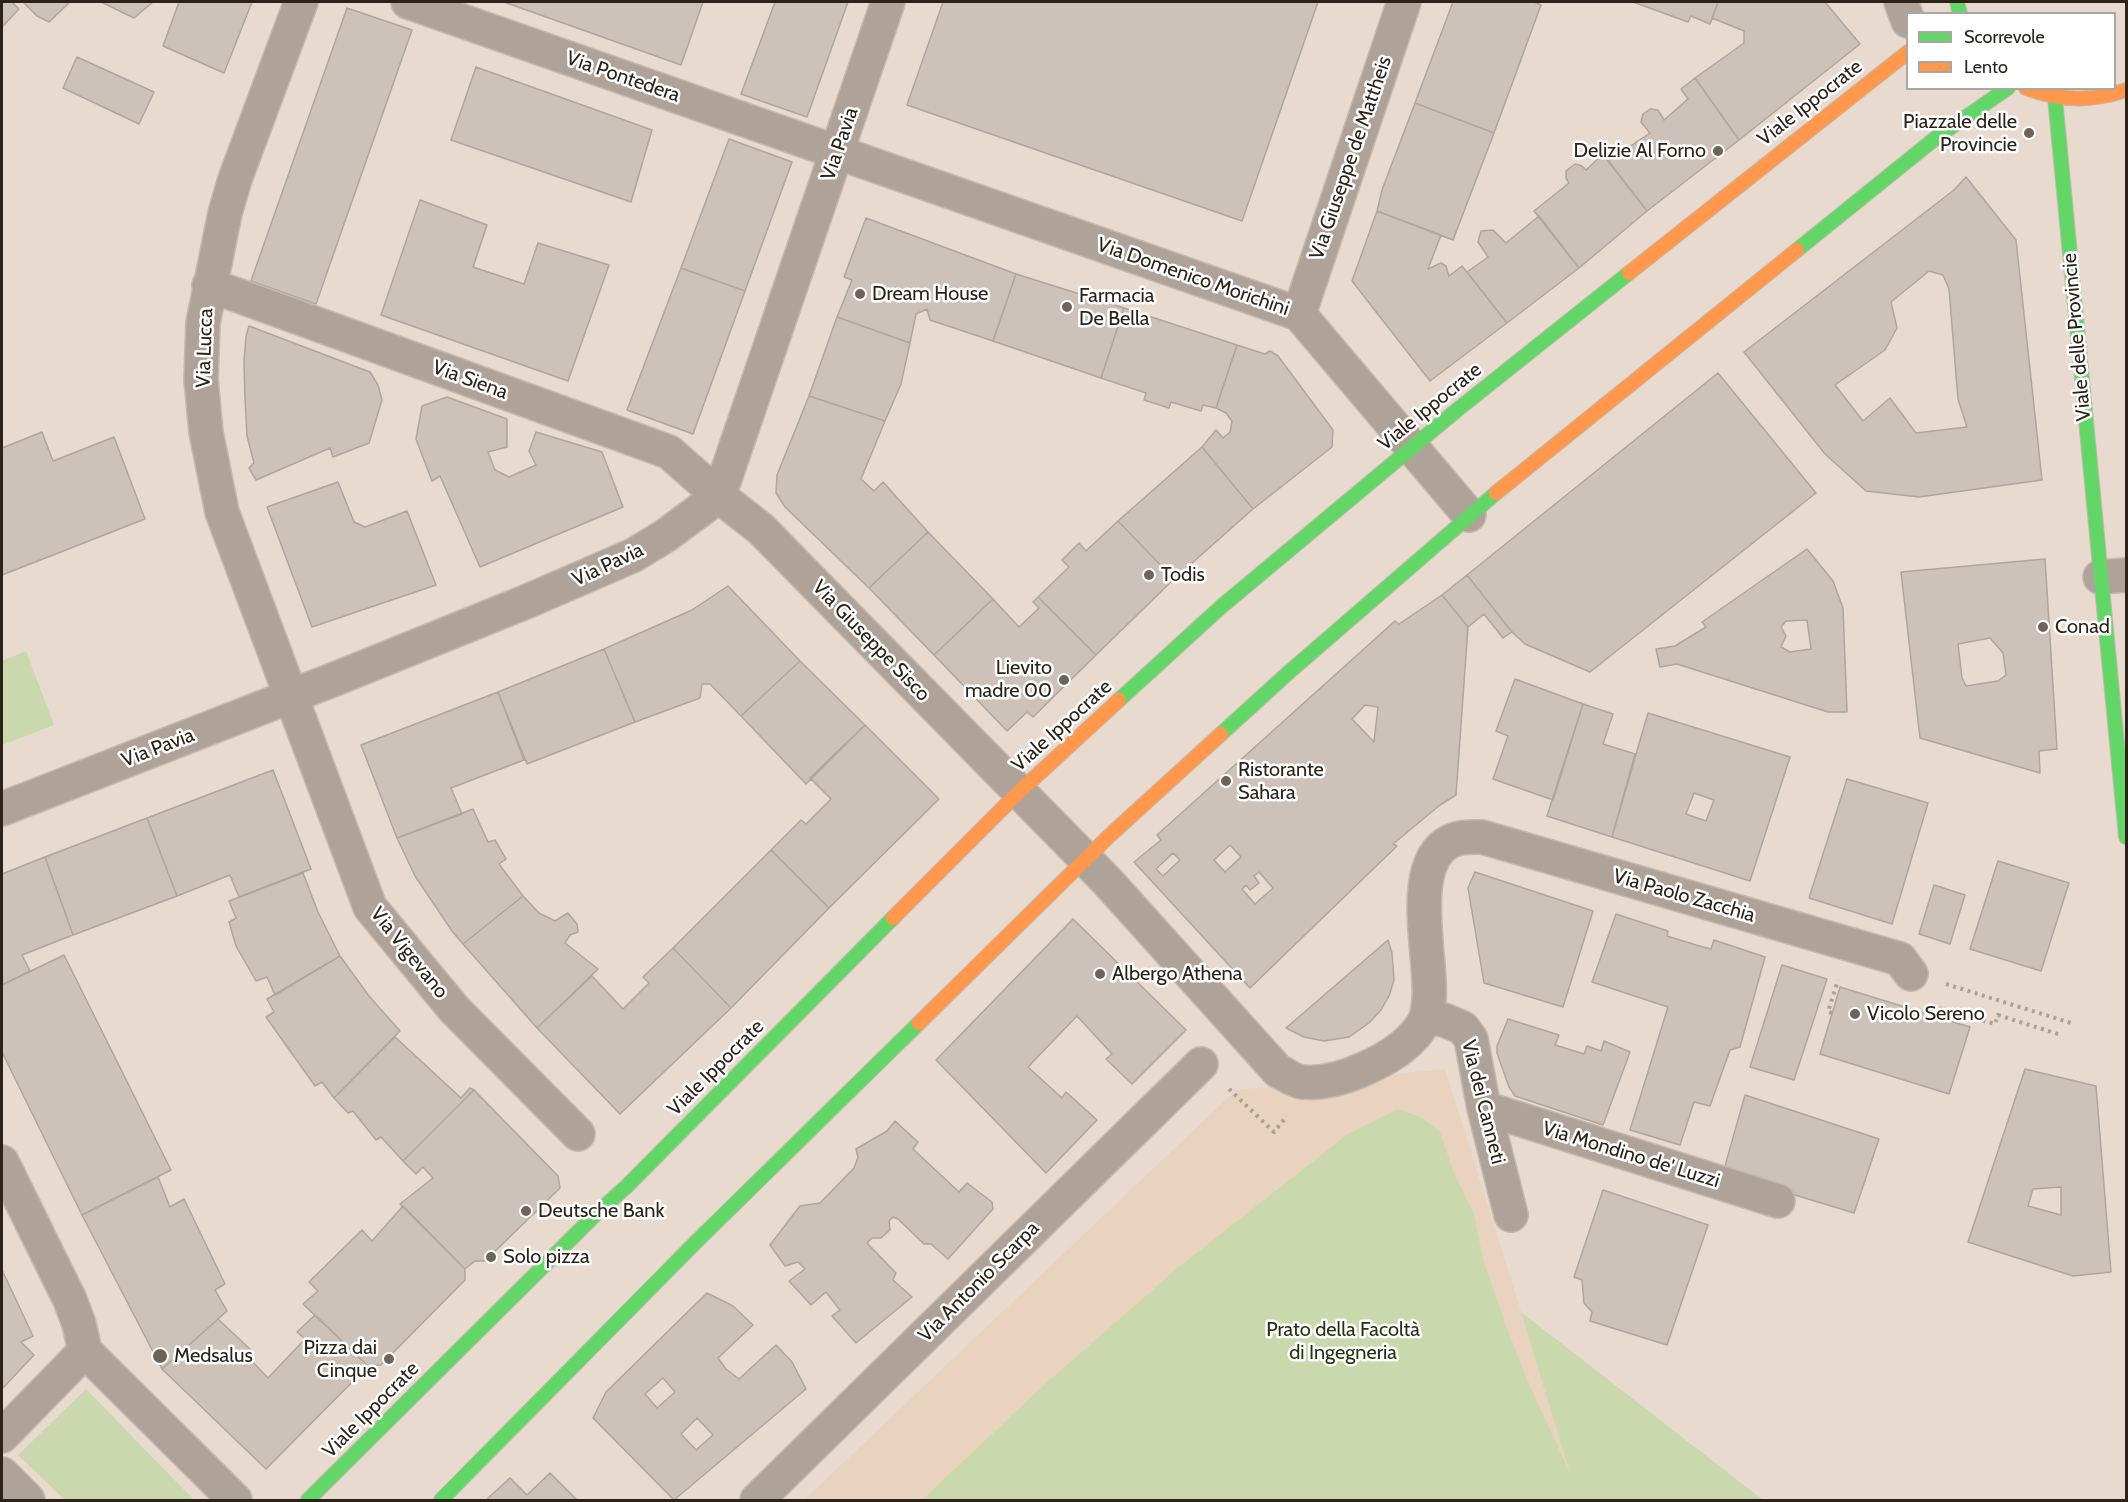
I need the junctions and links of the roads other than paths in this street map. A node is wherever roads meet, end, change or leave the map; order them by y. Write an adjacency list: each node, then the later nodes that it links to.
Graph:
1 (301, 2): 13 (street, Via Lucca)
2 (408, 2): 12 (street, Via Pontedera)
3 (888, 2): 12 (street, Via Pavia)
4 (1404, 2): 14 (street, Via Giuseppe de Mattheis)
5 (1900, 2): 6 (street)
6 (1906, 16)
7 (1906, 54): 15 (street, Viale Ippocrate)
8 (2005, 90): 17 (street)
9 (2032, 90): 11 (street)
10 (2127, 90): 11 (street)
11 (2055, 98): 18 (street, Viale delle Provincie)
12 (837, 153): 14 (street, Via Domenico Morichini); 16 (street, Via Pavia)
13 (209, 285): 16 (street, Via Siena); 19 (street, Via Lucca)
14 (1299, 314): 15 (street, Via Domenico Morichini)
15 (1411, 447): 17 (street, Via Domenico Morichini); 20 (street, Viale Ippocrate)
16 (719, 496): 19 (street, Via Pavia); 20 (street, Via Giuseppe Sisco)
17 (1469, 515): 23 (street)
18 (2113, 576): 22 (street, Viale delle Provincie)
19 (290, 697): 21 (street, Via Pavia); 28 (street, Via Vigevano)
20 (1020, 791): 23 (street, Via Giuseppe Sisco); 37 (street, Viale Ippocrate)
21 (2, 809)
22 (2127, 837)
23 (1086, 859): 25 (street, Via Giuseppe Sisco); 38 (street)
24 (1917, 988): 25 (street, Via Paolo Zacchia)
25 (1427, 1017): 27 (street, Via dei Canneti)
26 (1201, 1064): 39 (street, Via Antonio Scarpa)
27 (1484, 1108): 30 (street, Via Mondino de' Luzzi); 31 (street, Via dei Canneti)
28 (578, 1134)
29 (2, 1162): 32 (street)
30 (1778, 1201)
31 (1511, 1215)
32 (85, 1351): 33 (street); 36 (street)
33 (2, 1436)
34 (2, 1474): 35 (street)
35 (28, 1500)
36 (235, 1500)
37 (308, 1500)
38 (441, 1500)
39 (757, 1500)

